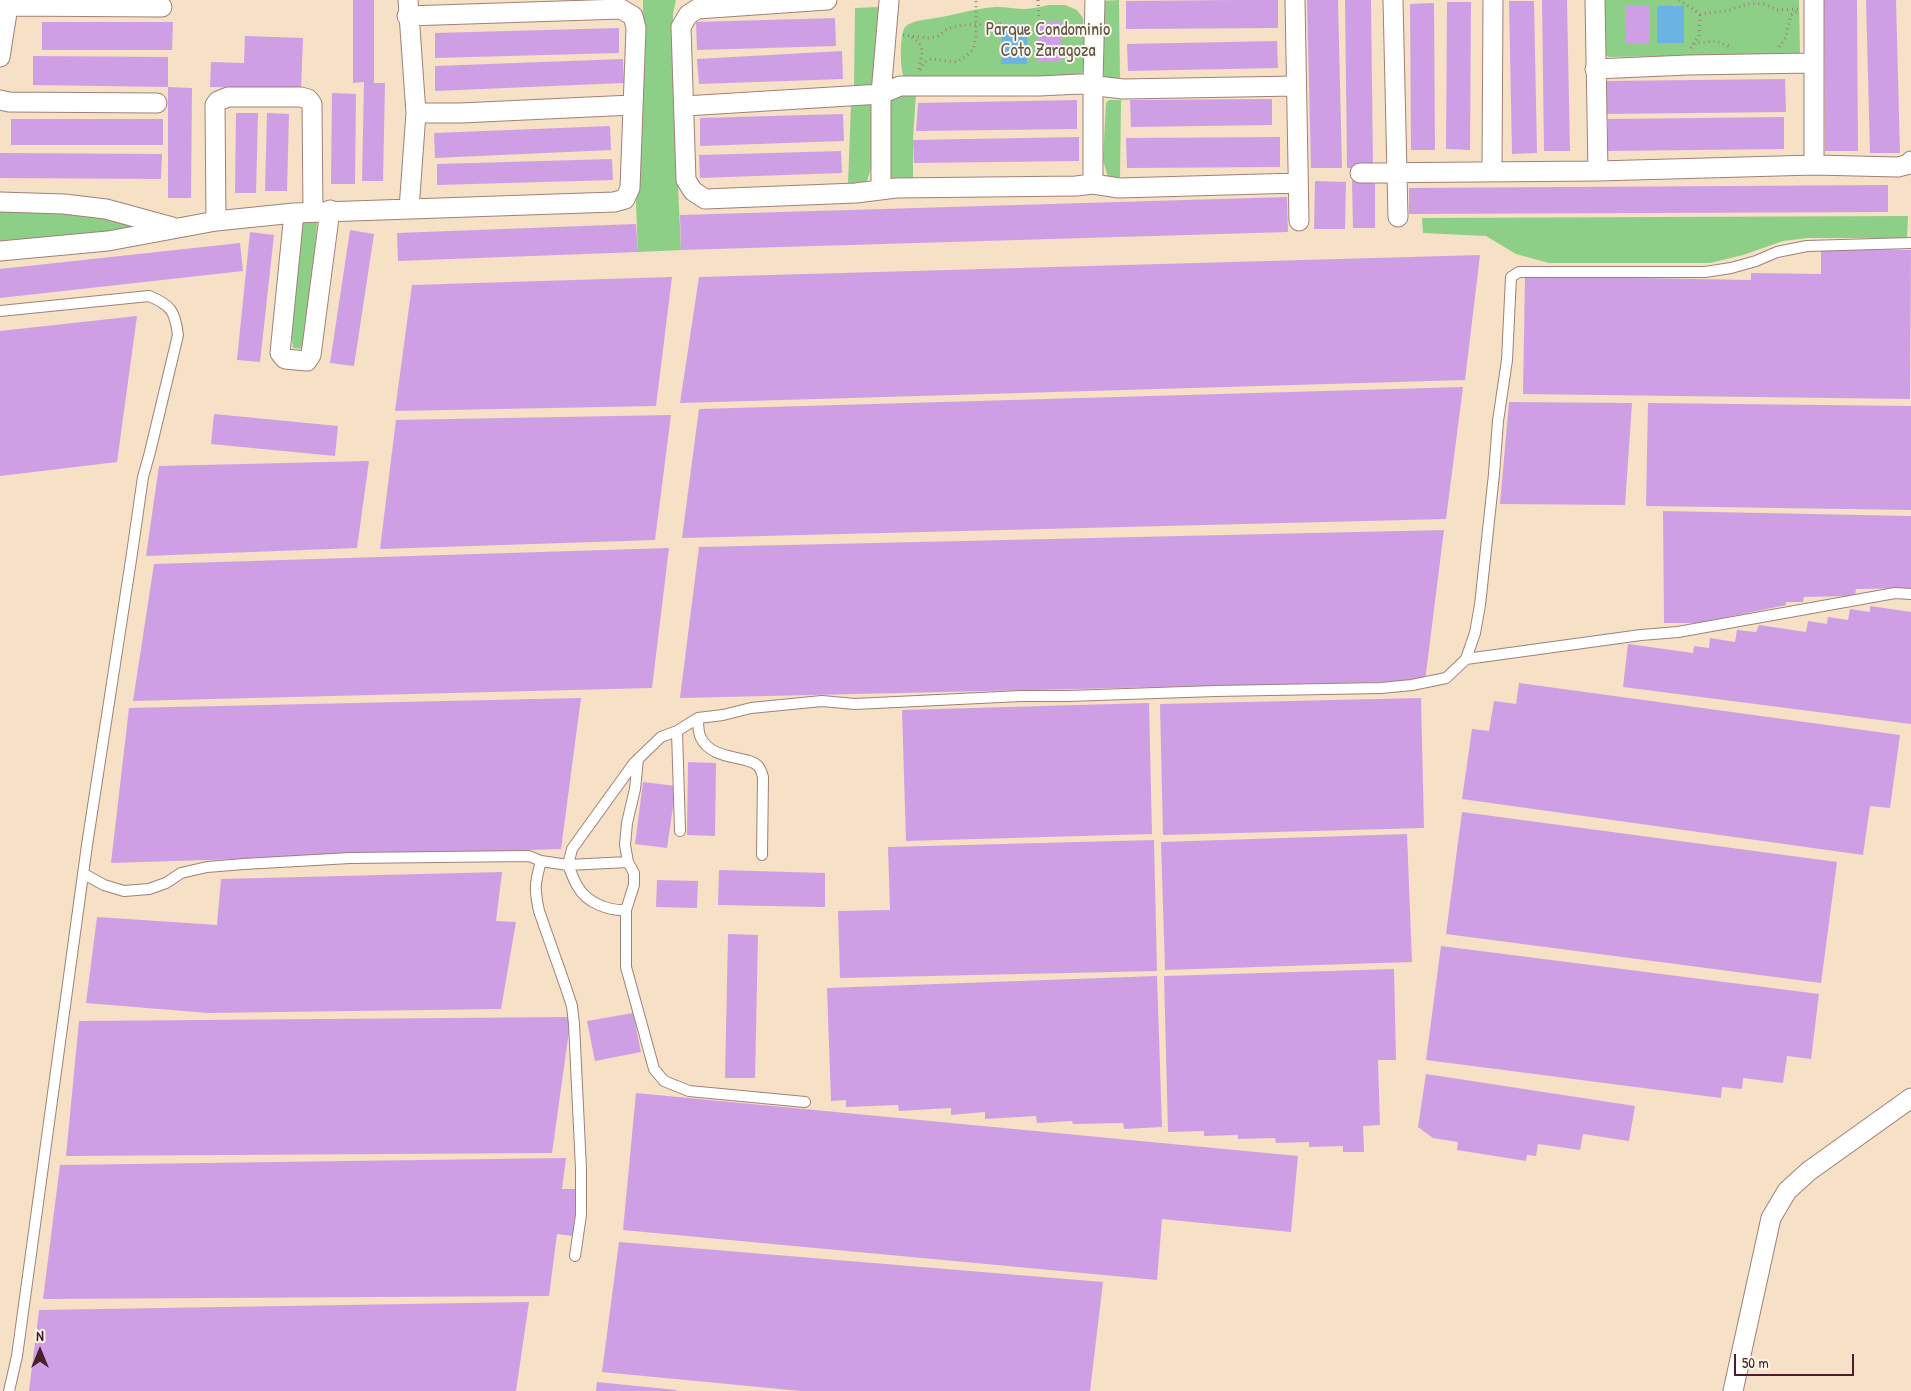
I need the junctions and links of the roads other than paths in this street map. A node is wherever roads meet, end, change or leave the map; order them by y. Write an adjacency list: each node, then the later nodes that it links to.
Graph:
1 (827, 0): 21 (street)
2 (885, 0): 17 (street)
3 (1095, 0): 15 (street)
4 (1294, 0): 16 (street)
5 (1393, 0): 26 (street)
6 (1493, 0): 27 (street)
7 (1595, 0): 14 (street)
8 (1814, 0): 13 (street)
9 (9, 3): 10 (street); 12 (street)
10 (162, 7)
11 (408, 8): 20 (street); 22 (street)
12 (0, 57)
13 (1813, 63): 14 (street); 24 (street)
14 (1595, 69): 25 (street)
15 (1093, 84): 16 (street); 17 (street); 29 (street)
16 (1296, 86): 30 (street)
17 (881, 94): 21 (street); 31 (street)
18 (0, 100): 19 (street)
19 (157, 103)
20 (632, 105): 22 (street); 33 (street)
21 (685, 106): 31 (street)
22 (416, 114): 33 (street)
23 (1911, 161): 24 (street)
24 (1814, 165): 25 (street)
25 (1598, 171): 27 (street)
26 (1396, 172): 27 (street); 28 (street); 35 (street)
27 (1492, 172)
28 (1360, 173)
29 (1093, 184): 30 (street); 31 (street)
30 (1298, 184): 37 (street)
31 (881, 189)
32 (0, 202): 38 (street)
33 (409, 209): 34 (street)
34 (313, 211): 34 (street); 36 (street); 36 (street)
35 (1398, 217)
36 (216, 221): 38 (street)
37 (1299, 221)
38 (178, 229): 40 (street)
39 (1911, 243): 43 (lane)
40 (0, 251)
41 (0, 312): 52 (lane)
42 (1911, 594): 43 (lane)
43 (1466, 659): 44 (lane)
44 (698, 718): 45 (lane); 48 (lane)
45 (678, 731): 46 (lane); 47 (lane)
46 (638, 759): 50 (lane); 51 (lane)
47 (680, 831)
48 (762, 855)
49 (541, 861): 51 (lane); 52 (lane); 56 (lane)
50 (628, 862): 51 (lane); 53 (lane)
51 (568, 865): 53 (lane)
52 (84, 874): 57 (lane)
53 (626, 910): 55 (lane)
54 (1911, 1098): 58 (street)
55 (805, 1102)
56 (575, 1256)
57 (9, 1391)
58 (1733, 1391)

